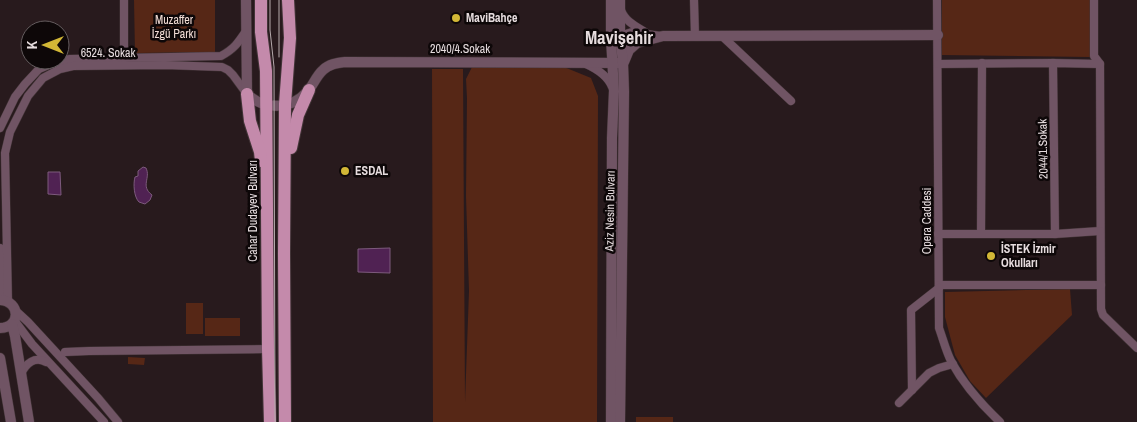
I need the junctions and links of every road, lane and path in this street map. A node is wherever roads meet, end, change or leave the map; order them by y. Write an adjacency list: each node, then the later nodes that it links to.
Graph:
1 (124, 0): 17 (street)
2 (246, 0): 10 (street)
3 (260, 0): 29 (main road, Cahar Dudayev Bulvarı)
4 (288, 0): 28 (main road)
5 (611, 0): 16 (street, Aziz Nesin Bulvarı)
6 (694, 0): 14 (street)
7 (937, 0): 12 (street, Opera Caddesi)
8 (1094, 0): 23 (street)
9 (620, 4): 11 (street); 16 (street, Aziz Nesin Bulvarı)
10 (246, 31): 17 (street, 6524. Sokak); 26 (street)
11 (649, 34): 13 (street); 16 (street)
12 (938, 35): 15 (street); 22 (street, Opera Caddesi)
13 (663, 36): 14 (street); 19 (street)
14 (695, 36): 15 (street)
15 (722, 36): 27 (street)
16 (616, 37): 19 (street, Aziz Nesin Bulvarı)
17 (124, 58): 30 (street, 6524. Sokak)
18 (584, 63): 19 (street, 2040/4.Sokak); 24 (street, 2040/4.Sokak); 25 (street)
19 (618, 63): 25 (street, Aziz Nesin Bulvarı); 61 (street, Aziz Nesin Bulvarı)
20 (982, 63): 21 (street); 22 (street); 34 (street)
21 (1053, 63): 23 (street); 36 (street, 2044/1.Sokak)
22 (938, 64): 35 (street, Opera Caddesi)
23 (1100, 64): 33 (street)
24 (309, 90): 28 (street); 31 (main road)
25 (614, 91): 60 (street, Aziz Nesin Bulvarı)
26 (247, 94): 29 (street); 32 (main road); 40 (street, 6524. Sokak)
27 (791, 101)
28 (286, 104): 29 (street); 31 (main road)
29 (266, 106): 32 (main road, Cahar Dudayev Bulvarı)
30 (0, 128)
31 (285, 188): 59 (main road)
32 (266, 211): 44 (main road, Cahar Dudayev Bulvarı)
33 (1100, 231): 36 (street); 38 (street)
34 (981, 233): 35 (street); 36 (street)
35 (938, 234): 39 (street, Opera Caddesi)
36 (1055, 234)
37 (0, 248): 40 (street)
38 (1100, 285): 39 (street); 43 (street)
39 (938, 286): 47 (street, Opera Caddesi); 50 (street)
40 (3, 301): 41 (street)
41 (14, 318): 42 (street); 48 (street); 49 (street); 57 (street)
42 (0, 328)
43 (1137, 348)
44 (268, 349): 45 (street); 58 (main road, Cahar Dudayev Bulvarı)
45 (65, 352)
46 (0, 358): 53 (street)
47 (953, 364): 50 (street); 62 (street, Opera Caddesi)
48 (54, 368): 49 (street); 52 (street)
49 (21, 374): 54 (street)
50 (912, 390): 51 (street)
51 (899, 403)
52 (90, 407): 55 (street); 56 (street)
53 (11, 422)
54 (29, 422)
55 (95, 422)
56 (104, 422)
57 (118, 422)
58 (270, 422)
59 (285, 422)
60 (610, 422)
61 (620, 422)
62 (1000, 422)

